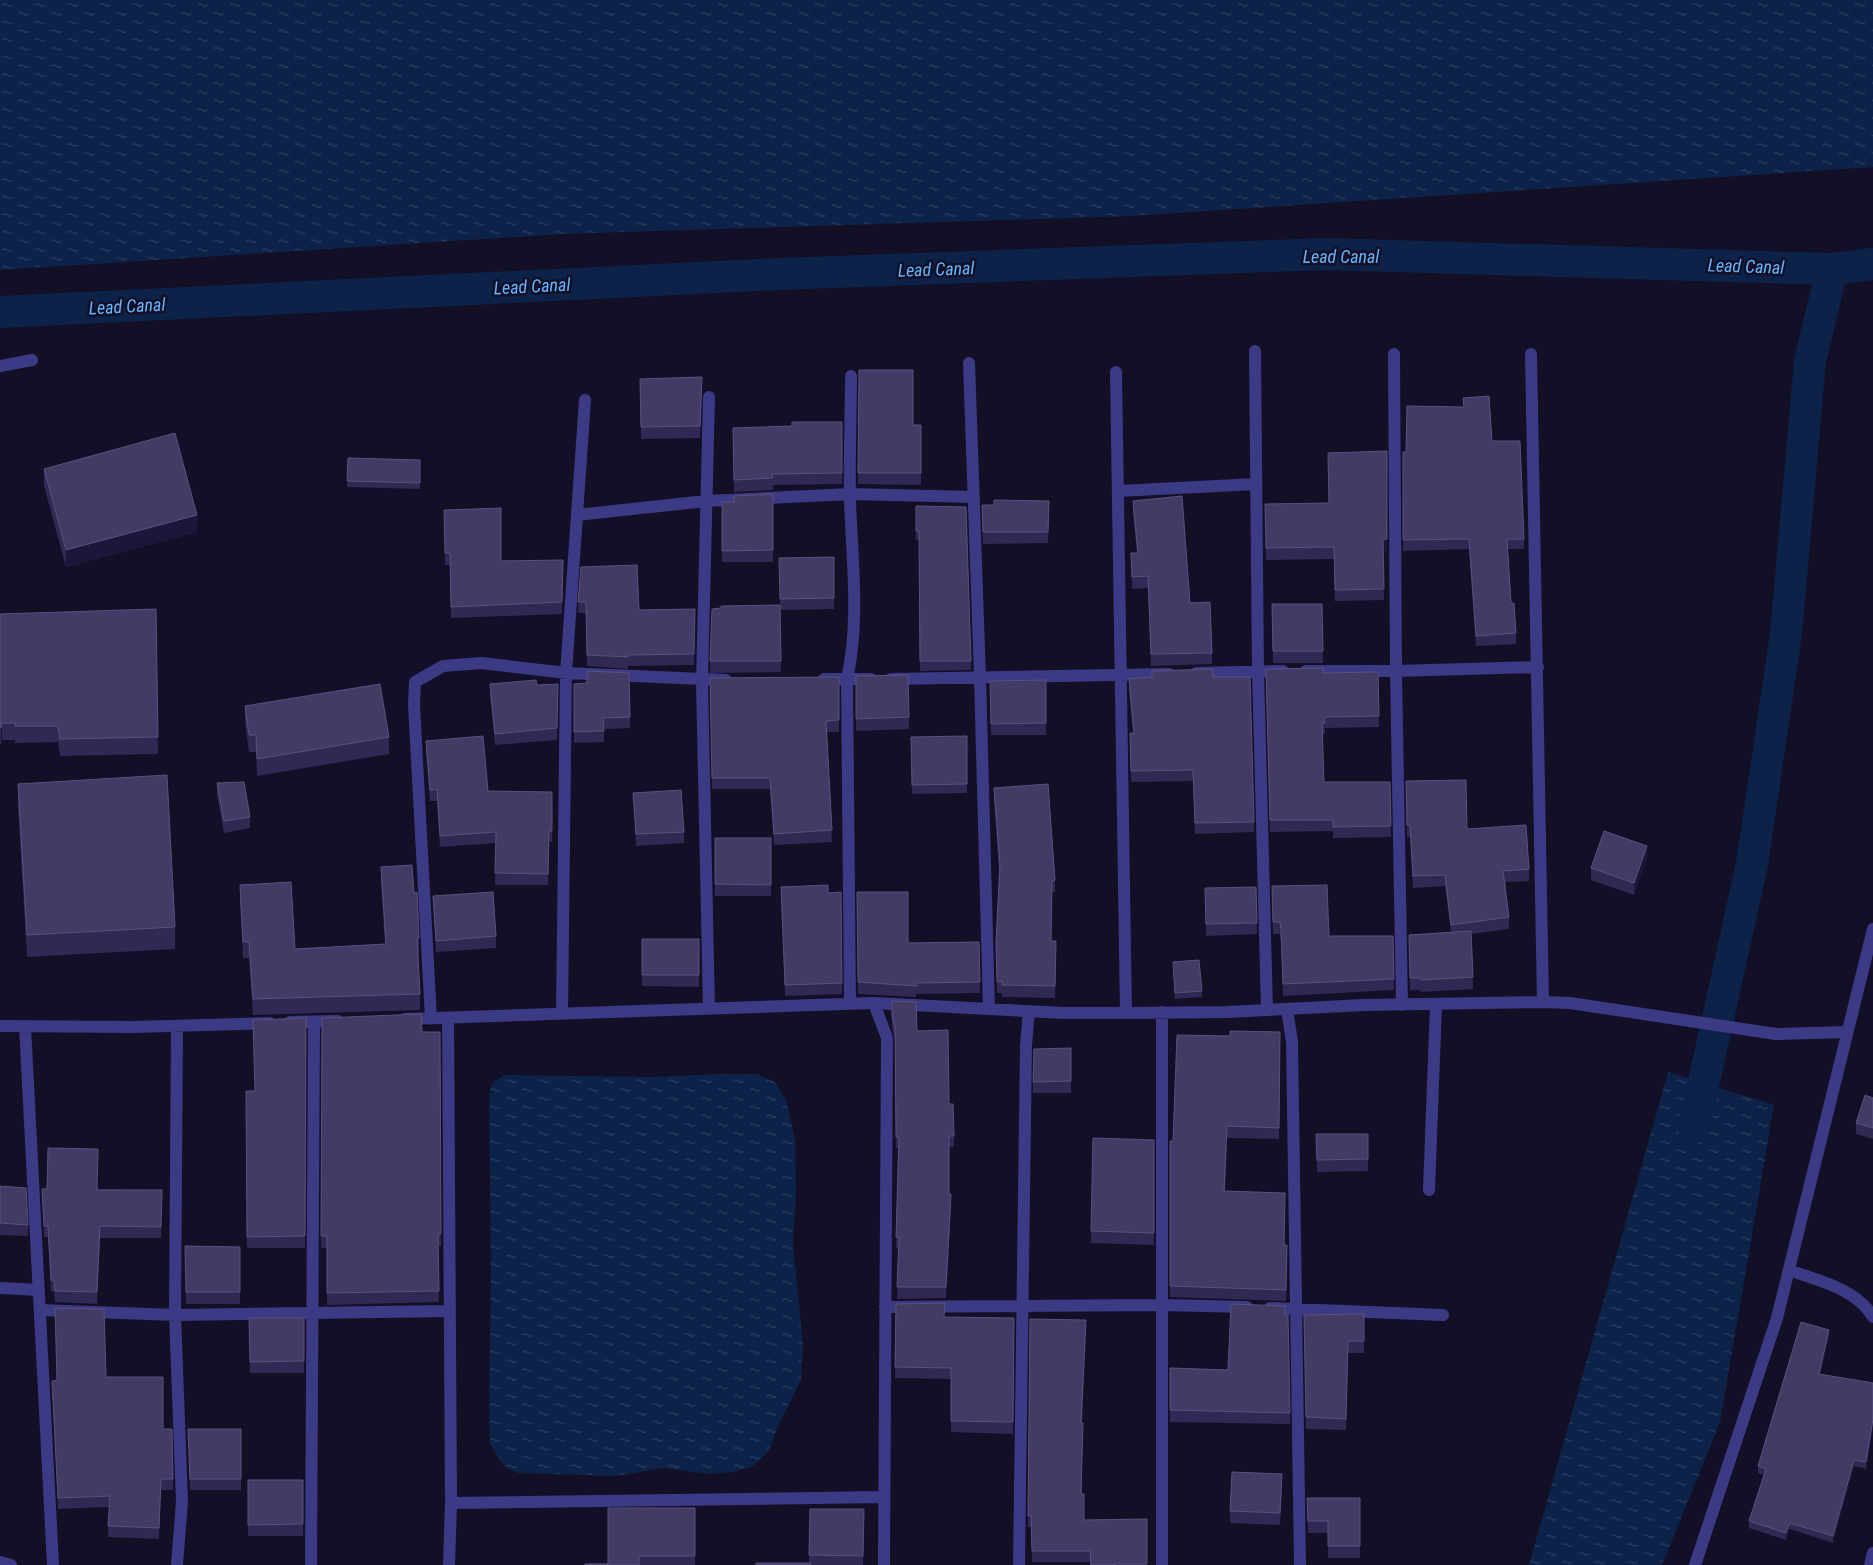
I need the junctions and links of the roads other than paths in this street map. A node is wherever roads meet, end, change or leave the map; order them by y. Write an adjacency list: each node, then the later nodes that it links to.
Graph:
1 (1255, 350): 11 (street)
2 (1394, 354): 19 (street)
3 (1531, 354): 17 (street)
4 (32, 360): 6 (street)
5 (969, 363): 14 (street)
6 (0, 366)
7 (1116, 372): 12 (street)
8 (851, 376): 13 (street)
9 (709, 397): 15 (street)
10 (585, 400): 16 (street)
11 (1256, 484): 12 (street); 18 (street)
12 (1118, 491): 21 (street)
13 (850, 494): 14 (street); 15 (street); 24 (street)
14 (974, 497): 22 (street)
15 (706, 501): 16 (street); 26 (street)
16 (577, 516): 20 (street)
17 (1538, 667): 19 (street); 29 (street)
18 (1258, 671): 19 (street); 21 (street); 36 (street)
19 (1396, 671): 32 (street)
20 (566, 673): 26 (street); 41 (street); 42 (street)
21 (1121, 675): 22 (street); 40 (street)
22 (980, 678): 24 (street); 35 (street)
23 (808, 679): 24 (street)
24 (847, 679): 31 (street)
25 (740, 680): 26 (street)
26 (702, 681): 34 (street)
27 (1873, 929): 28 (street)
28 (1867, 980): 50 (street)
29 (1543, 1002): 33 (street); 50 (street)
30 (874, 1003): 31 (street); 35 (street); 57 (street)
31 (850, 1004): 34 (street)
32 (1402, 1005): 33 (street); 37 (street)
33 (1436, 1005): 51 (street)
34 (709, 1009): 41 (street)
35 (988, 1009): 38 (street)
36 (1267, 1010): 37 (street); 39 (street)
37 (1287, 1010): 58 (street)
38 (1029, 1011): 40 (street); 55 (street)
39 (1162, 1012): 40 (street); 56 (street)
40 (1126, 1013)
41 (562, 1014): 43 (street)
42 (430, 1018): 43 (street); 44 (street)
43 (448, 1018): 60 (street)
44 (392, 1020)
45 (353, 1021): 46 (street)
46 (314, 1022): 49 (street); 61 (street)
47 (0, 1026): 48 (street)
48 (25, 1026): 49 (street); 54 (street)
49 (177, 1026): 63 (street)
50 (1847, 1032): 52 (street)
51 (1428, 1190)
52 (1789, 1270): 64 (street); 78 (street)
53 (0, 1288): 54 (street)
54 (39, 1290): 59 (street)
55 (1022, 1305): 56 (street); 57 (street); 75 (street)
56 (1162, 1305): 58 (street); 76 (street)
57 (885, 1307): 65 (street)
58 (1296, 1308): 62 (street); 77 (street)
59 (40, 1310): 63 (street); 70 (street)
60 (450, 1311): 61 (street); 66 (street)
61 (312, 1312): 63 (street); 72 (street)
62 (1443, 1315)
63 (175, 1316): 71 (street)
64 (1873, 1317)
65 (884, 1497): 66 (street); 74 (street)
66 (452, 1502): 73 (street)
67 (1873, 1553): 79 (street)
68 (0, 1562): 69 (street)
69 (11, 1565)
70 (53, 1565)
71 (178, 1565)
72 (311, 1565)
73 (449, 1565)
74 (884, 1565)
75 (1019, 1565)
76 (1162, 1565)
77 (1300, 1565)
78 (1694, 1565)
79 (1870, 1565)

